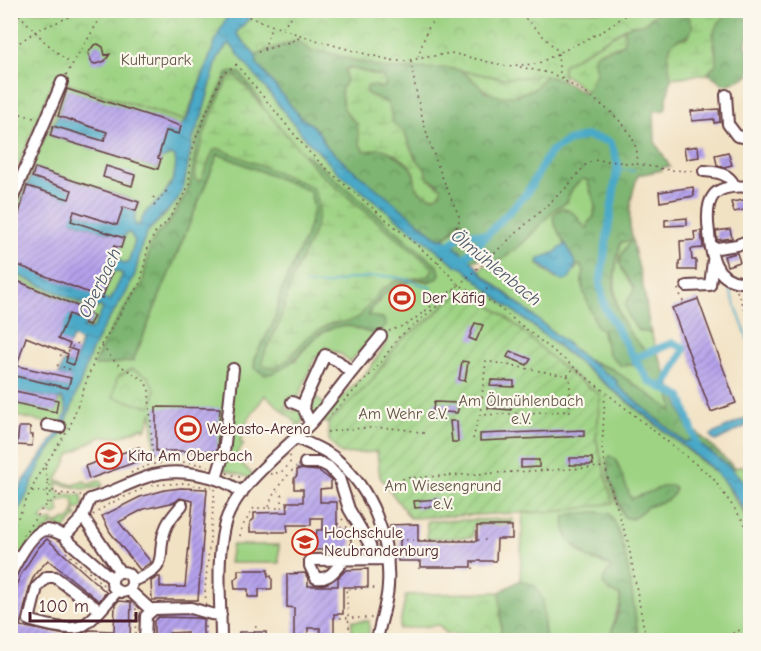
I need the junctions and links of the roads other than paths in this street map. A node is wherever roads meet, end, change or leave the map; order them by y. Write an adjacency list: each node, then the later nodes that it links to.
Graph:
1 (62, 82): 7 (street)
2 (726, 95): 3 (street)
3 (750, 138)
4 (704, 171): 5 (street)
5 (734, 185): 6 (street); 9 (street)
6 (750, 187)
7 (10, 204)
8 (750, 240): 9 (street)
9 (711, 249): 10 (street)
10 (713, 261): 11 (street); 12 (street)
11 (737, 282)
12 (682, 287)
13 (381, 336): 15 (street)
14 (232, 369): 23 (street)
15 (351, 373): 17 (street); 18 (street)
16 (292, 402): 17 (street)
17 (303, 407): 18 (street)
18 (310, 423): 21 (street)
19 (47, 425): 20 (street)
20 (60, 428)
21 (291, 441): 24 (street); 29 (street)
22 (305, 463): 28 (street)
23 (216, 479): 24 (street); 26 (street)
24 (242, 493): 37 (street)
25 (182, 505): 33 (street)
26 (84, 518): 27 (street); 32 (street)
27 (65, 536): 31 (street); 32 (street)
28 (373, 559): 29 (street); 30 (street)
29 (388, 559): 40 (street)
30 (345, 561): 30 (street)
31 (10, 575)
32 (116, 576): 33 (street); 34 (street)
33 (131, 585): 34 (street); 36 (street)
34 (115, 593): 35 (street)
35 (99, 610): 35 (street)
36 (151, 610): 37 (street); 38 (street)
37 (221, 615): 39 (street)
38 (145, 640)
39 (221, 640)
40 (377, 640)

